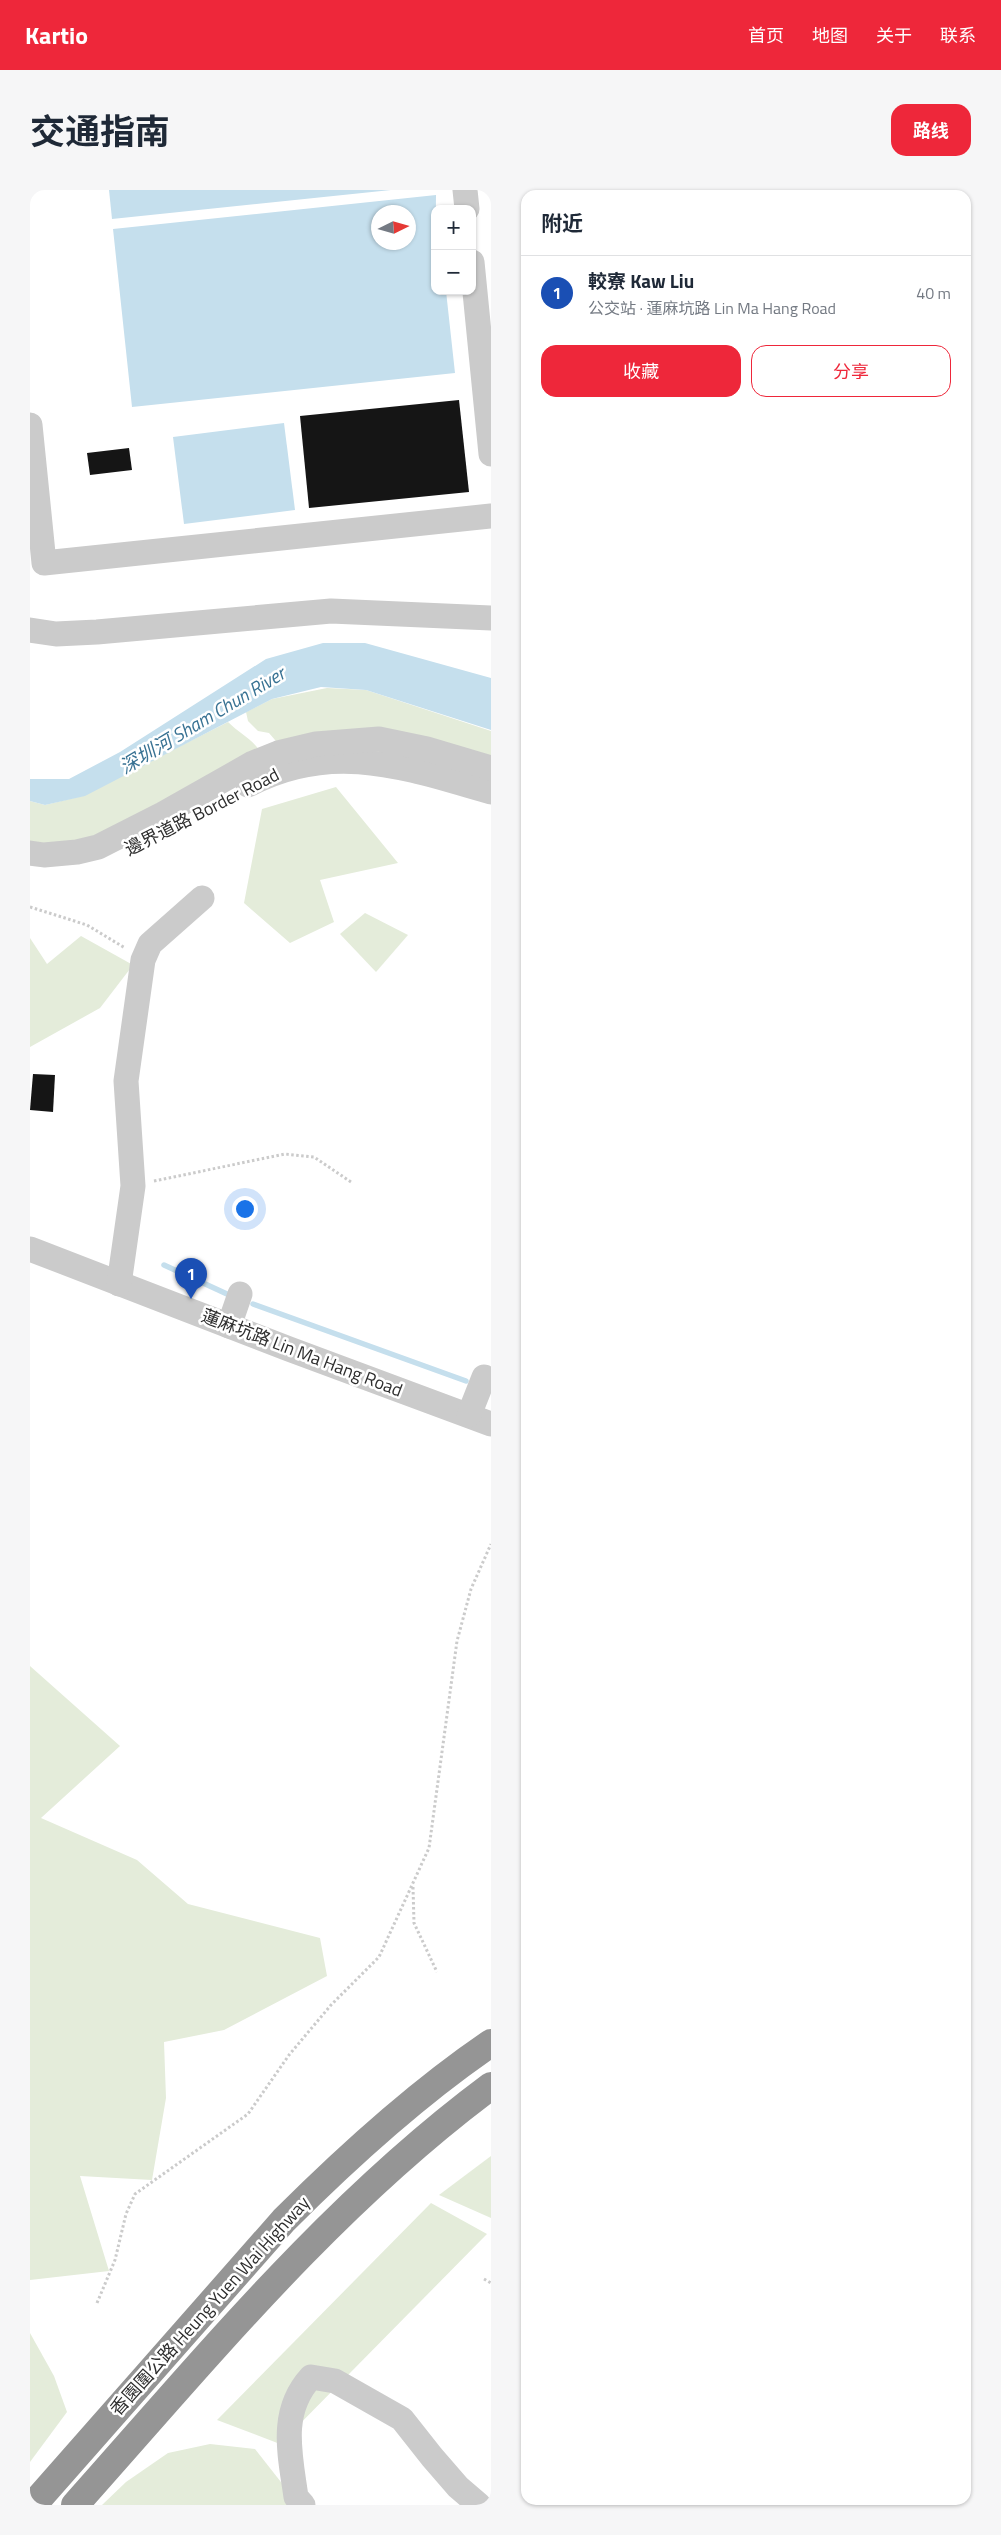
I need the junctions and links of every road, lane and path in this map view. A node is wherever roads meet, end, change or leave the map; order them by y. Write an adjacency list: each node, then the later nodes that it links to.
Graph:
1 (465, 190): 2 (street)
2 (467, 205)
3 (475, 295): 5 (street)
4 (30, 425): 6 (street)
5 (491, 454)
6 (491, 516)
7 (491, 618): 8 (street)
8 (30, 630)
9 (491, 768): 11 (street)
10 (491, 792): 12 (street, 邊界道路 Border Road)
11 (30, 853)
12 (30, 869)
13 (202, 898): 15 (street)
14 (30, 907): 15 (path)
15 (143, 960): 17 (street)
16 (351, 1182): 17 (path)
17 (133, 1186): 19 (street)
18 (30, 1249): 19 (street, 蓮麻坑路 Lin Ma Hang Road)
19 (119, 1284): 21 (street, 蓮麻坑路 Lin Ma Hang Road)
20 (240, 1294): 21 (street)
21 (229, 1326): 23 (street, 蓮麻坑路 Lin Ma Hang Road)
22 (484, 1377): 23 (street)
23 (480, 1419)
24 (491, 1544): 25 (path)
25 (413, 1886): 26 (path); 31 (path)
26 (437, 1972)
27 (491, 2043): 32 (highway, 香園圍公路 Heung Yuen Wai Highway)
28 (491, 2086): 33 (highway, 香園圍公路 Heung Yuen Wai Highway)
29 (484, 2279): 30 (path)
30 (491, 2282)
31 (97, 2302)
32 (32, 2505)
33 (75, 2505)
34 (303, 2505): 35 (street)
35 (479, 2505)

